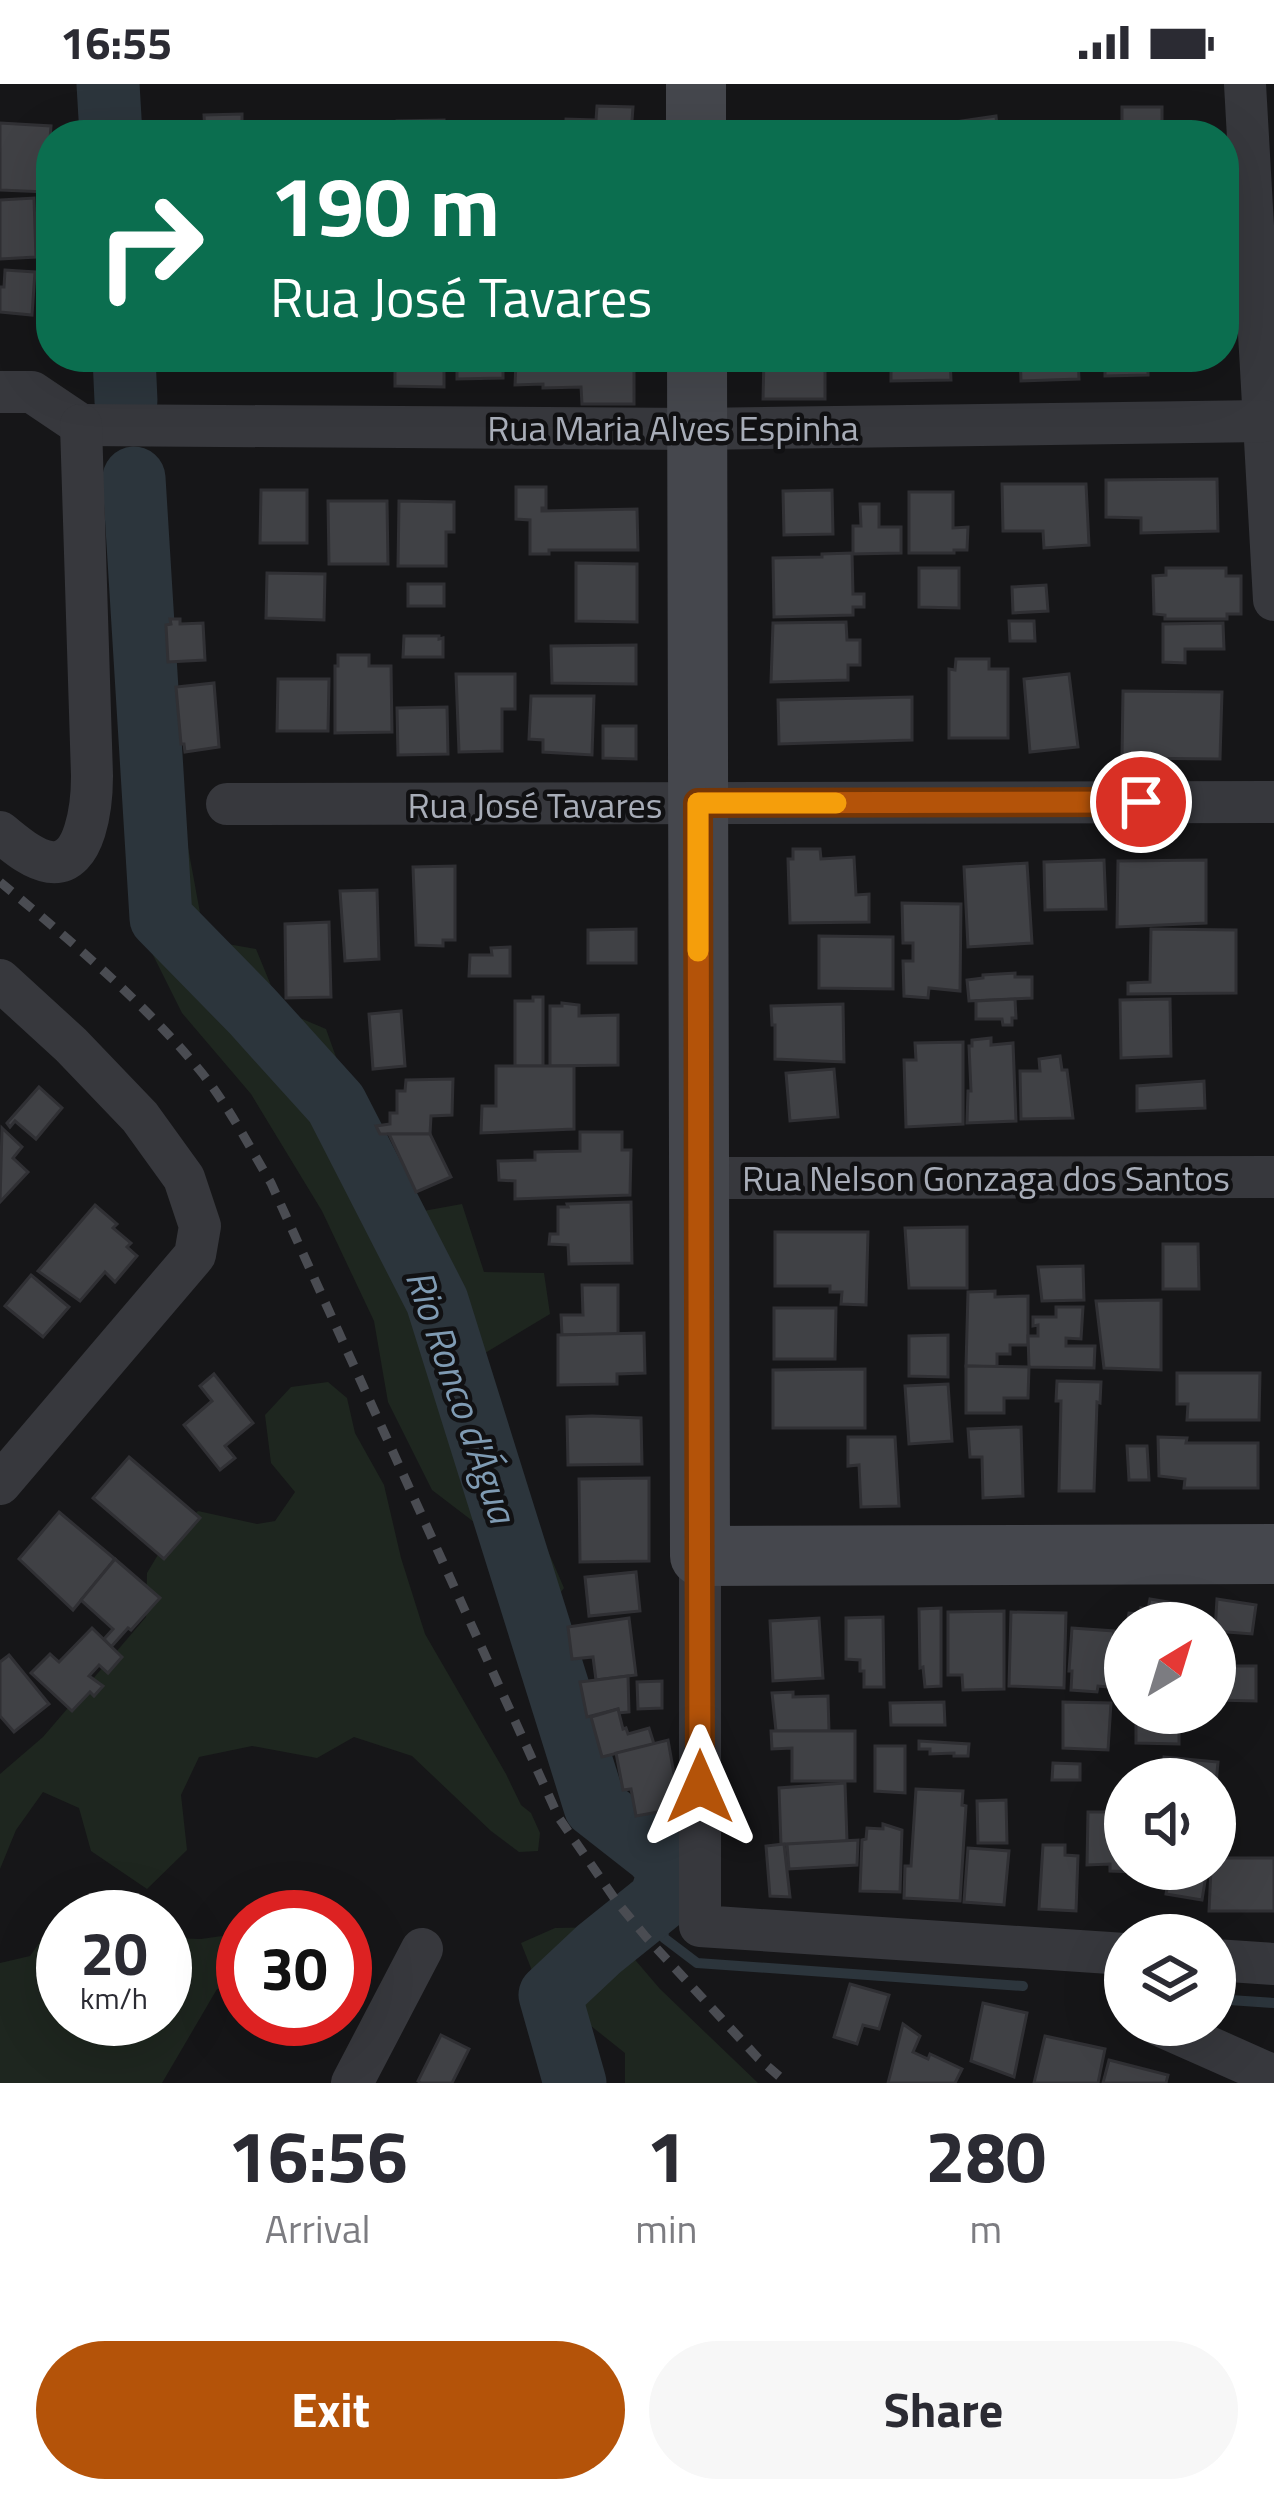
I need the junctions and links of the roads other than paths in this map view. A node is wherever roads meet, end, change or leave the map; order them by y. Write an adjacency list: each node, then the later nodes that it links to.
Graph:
1 (696, 84): 3 (street)
2 (1245, 84): 6 (street)
3 (696, 120)
4 (697, 372): 8 (street)
5 (0, 392): 7 (street)
6 (1264, 421): 8 (street, Rua Maria Alves Espinha); 9 (street)
7 (81, 425): 8 (street, Rua Maria Alves Espinha); 13 (street)
8 (697, 428): 11 (street)
9 (1274, 600)
10 (1274, 802): 11 (street, Rua José Tavares)
11 (698, 803): 12 (street, Rua José Tavares); 16 (street)
12 (227, 804)
13 (0, 832)
14 (0, 980): 17 (street)
15 (1274, 1177): 16 (street, Rua Nelson Gonzaga dos Santos)
16 (699, 1178): 19 (street)
17 (0, 1484)
18 (1274, 1554): 19 (street)
19 (700, 1556): 21 (street)
20 (422, 1949): 26 (street)
21 (1104, 1953)
22 (1236, 1961): 23 (street)
23 (1274, 1964)
24 (1207, 2046): 25 (street)
25 (1274, 2075)
26 (352, 2083)

